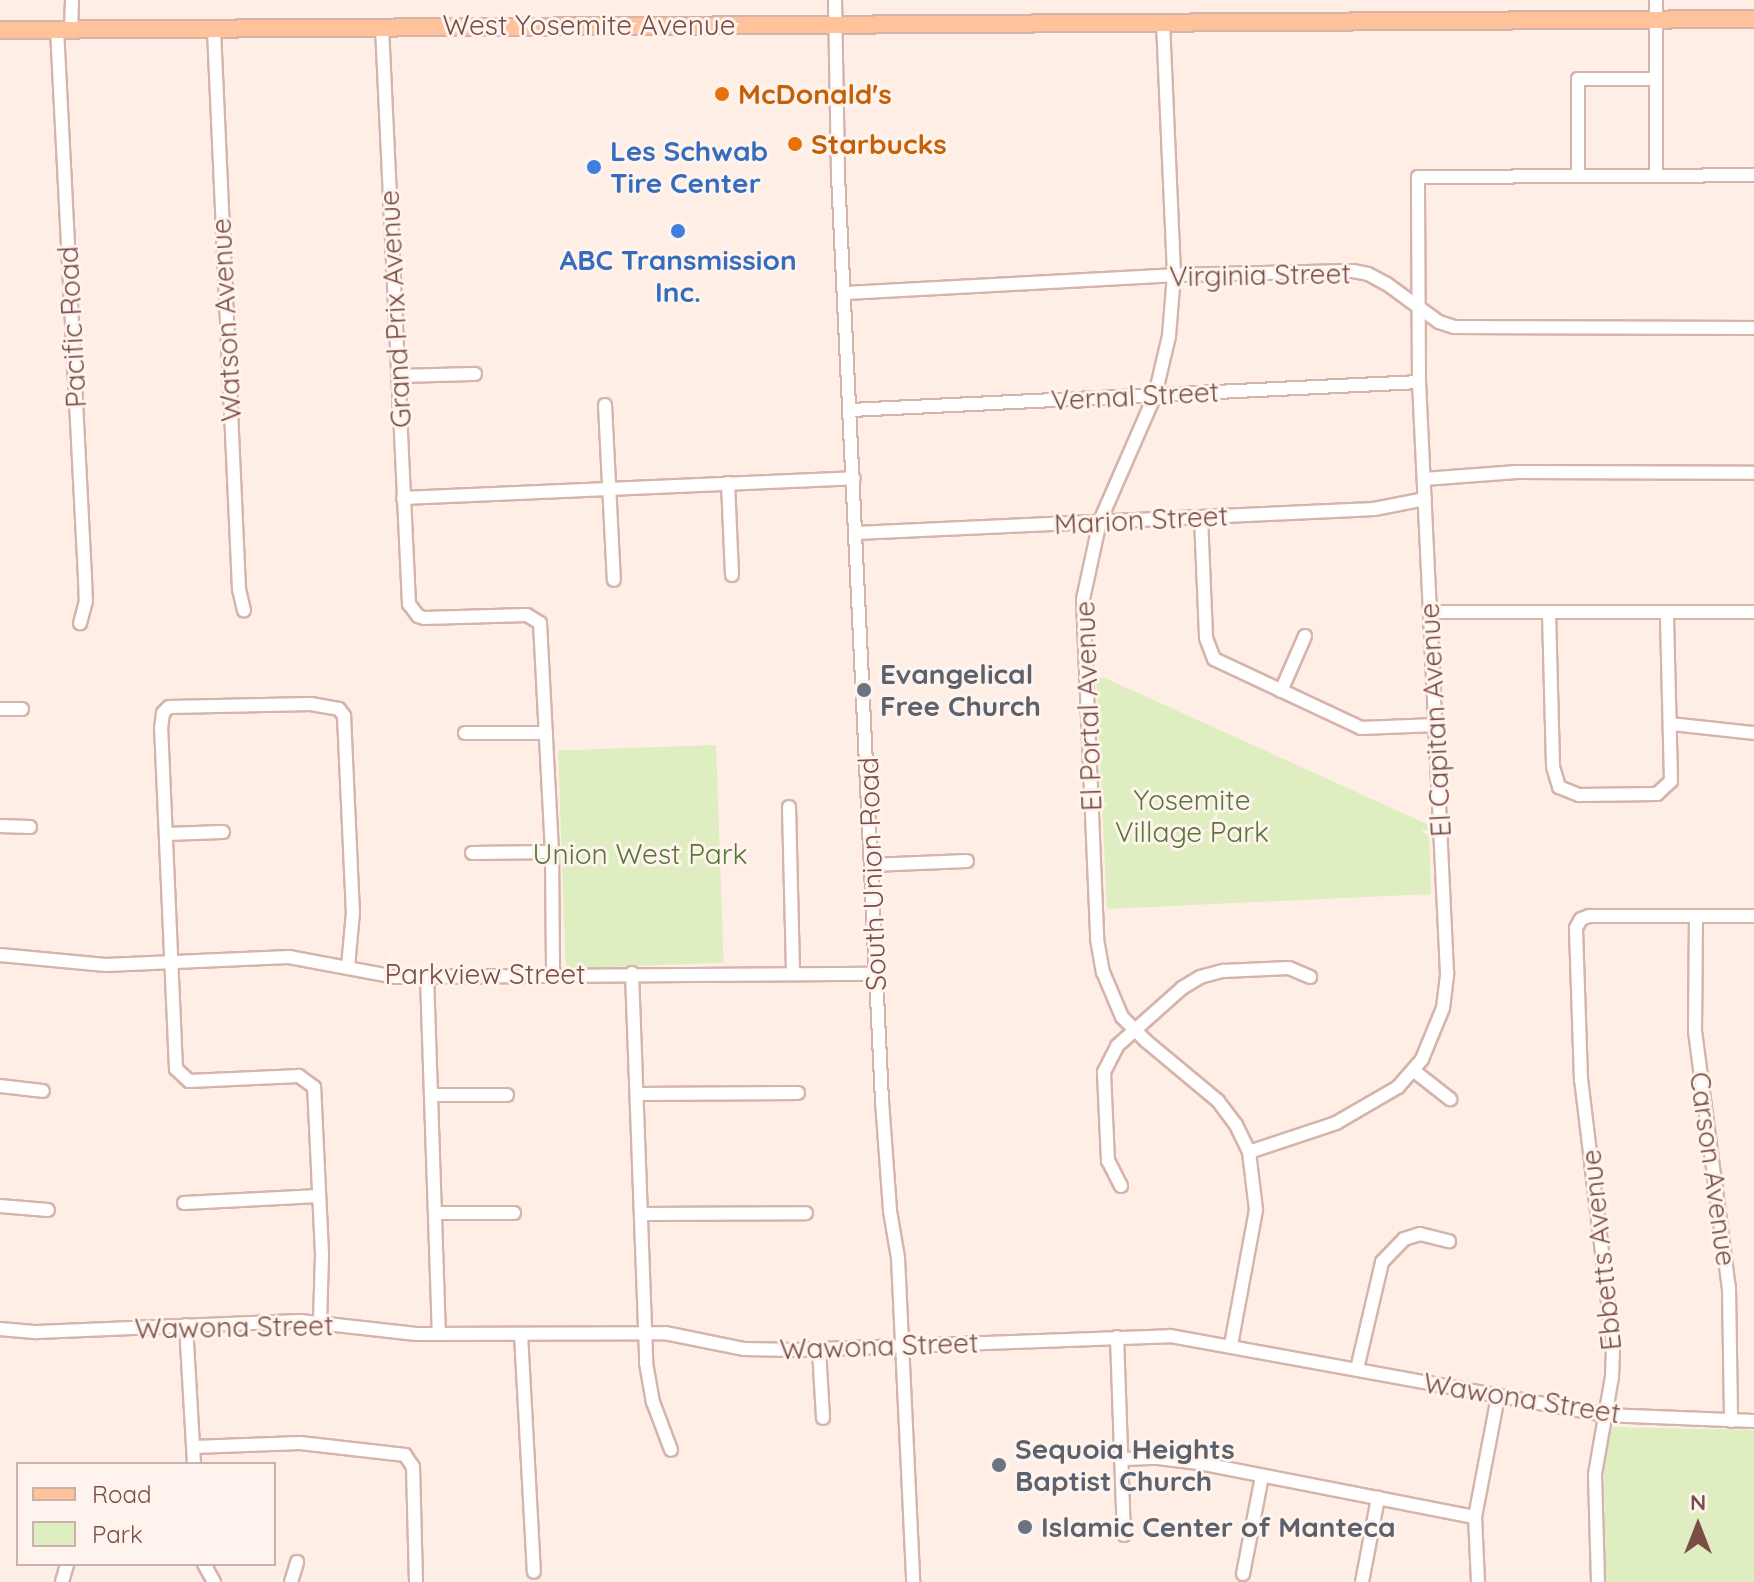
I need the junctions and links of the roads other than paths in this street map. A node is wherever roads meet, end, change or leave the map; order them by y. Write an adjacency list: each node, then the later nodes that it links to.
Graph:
1 (72, 0): 9 (street, Pacific Road)
2 (835, 0): 6 (street, South Union Road)
3 (1656, 0): 4 (street)
4 (1656, 18): 5 (main road, West Yosemite Avenue); 7 (main road, West Yosemite Avenue); 12 (street)
5 (1754, 19)
6 (835, 22): 7 (main road, West Yosemite Avenue); 8 (main road, West Yosemite Avenue); 17 (street, South Union Road)
7 (1163, 22): 16 (street, El Portal Avenue)
8 (382, 27): 11 (main road, West Yosemite Avenue); 21 (street, Grand Prix Avenue)
9 (64, 29): 10 (main road, West Yosemite Avenue); 11 (main road, West Yosemite Avenue); 43 (street, Pacific Road)
10 (0, 30)
11 (214, 30): 38 (street, Watson Avenue)
12 (1656, 79): 13 (street); 15 (street)
13 (1656, 175): 14 (street); 15 (street)
14 (1754, 175)
15 (1578, 176): 18 (street, El Capitan Avenue)
16 (1174, 275): 17 (street, Virginia Street); 18 (street, Virginia Street); 23 (street, El Portal Avenue)
17 (846, 293): 25 (street, South Union Road)
18 (1419, 307): 19 (street, Virginia Street); 22 (street, El Capitan Avenue)
19 (1754, 328)
20 (475, 374): 21 (street)
21 (398, 376): 31 (street, Grand Prix Avenue)
22 (1419, 382): 23 (street, Vernal Street); 28 (street, El Capitan Avenue)
23 (1155, 395): 25 (street, Vernal Street); 34 (street, El Portal Avenue)
24 (605, 405): 30 (street)
25 (851, 410): 27 (street, South Union Road)
26 (1754, 473): 28 (street)
27 (854, 478): 29 (street); 35 (street, South Union Road)
28 (1424, 479): 32 (street, El Capitan Avenue)
29 (728, 483): 30 (street); 36 (street)
30 (609, 490): 31 (street); 37 (street)
31 (403, 498): 51 (street, Grand Prix Avenue)
32 (1425, 499): 33 (street, Marion Street); 39 (street, El Capitan Avenue)
33 (1201, 517): 34 (street, Marion Street); 45 (street)
34 (1100, 521): 35 (street, Marion Street); 73 (street, El Portal Avenue)
35 (856, 533): 61 (street, South Union Road)
36 (732, 575)
37 (614, 580)
38 (244, 610)
39 (1430, 612): 40 (street); 49 (street, El Capitan Avenue)
40 (1549, 612): 42 (street); 48 (street)
41 (1754, 612): 42 (street)
42 (1667, 613): 48 (street)
43 (80, 623)
44 (1305, 636): 45 (street)
45 (1281, 691): 49 (street)
46 (0, 709): 47 (street)
47 (22, 709)
48 (1671, 724): 52 (street)
49 (1436, 725): 74 (street, El Capitan Avenue)
50 (465, 733): 51 (street)
51 (546, 733): 58 (street)
52 (1754, 733)
53 (789, 807): 69 (street)
54 (0, 826): 55 (street)
55 (30, 827)
56 (223, 832): 57 (street)
57 (166, 834): 65 (street); 66 (street)
58 (552, 852): 59 (street); 67 (street)
59 (472, 853)
60 (967, 861): 61 (street)
61 (871, 865): 70 (street, South Union Road)
62 (1696, 916): 63 (street); 105 (street, Ebbetts Avenue); 107 (street, Carson Avenue)
63 (1754, 916)
64 (0, 955): 65 (street, Parkview Street)
65 (171, 962): 66 (street, Parkview Street); 84 (street)
66 (348, 967): 71 (street, Parkview Street)
67 (553, 973): 68 (street, Parkview Street); 71 (street, Parkview Street)
68 (632, 973): 69 (street, Parkview Street); 78 (street)
69 (793, 973): 70 (street, Parkview Street)
70 (877, 974): 101 (street, South Union Road)
71 (427, 976): 79 (street)
72 (1310, 977): 73 (street)
73 (1133, 1029): 82 (street, El Portal Avenue); 83 (street)
74 (1414, 1071): 81 (street); 82 (street, El Capitan Avenue)
75 (0, 1086): 76 (street)
76 (43, 1091)
77 (798, 1093): 78 (street)
78 (637, 1094): 91 (street)
79 (433, 1095): 80 (street); 88 (street)
80 (507, 1095)
81 (1450, 1099)
82 (1249, 1152): 100 (street, El Portal Avenue)
83 (1121, 1186)
84 (319, 1196): 85 (street); 93 (street)
85 (184, 1203)
86 (0, 1206): 87 (street)
87 (48, 1210)
88 (437, 1213): 89 (street); 97 (street)
89 (514, 1213)
90 (806, 1213): 91 (street)
91 (642, 1214): 96 (street)
92 (1449, 1241): 103 (street)
93 (320, 1322): 94 (street, Wawona Street); 97 (street, Wawona Street)
94 (186, 1325): 95 (street, Wawona Street); 109 (street)
95 (0, 1329)
96 (644, 1333): 98 (street, Wawona Street); 102 (street, Wawona Street); 110 (street)
97 (439, 1334): 98 (street, Wawona Street)
98 (521, 1334): 118 (street)
99 (1117, 1337): 100 (street, Wawona Street); 101 (street, Wawona Street); 111 (street)
100 (1231, 1345): 103 (street, Wawona Street)
101 (901, 1346): 102 (street, Wawona Street); 122 (street, South Union Road)
102 (819, 1350): 106 (street)
103 (1357, 1369): 104 (street, Wawona Street)
104 (1498, 1396): 105 (street, Wawona Street); 115 (street)
105 (1604, 1415): 107 (street, Wawona Street); 125 (street, Ebbetts Avenue)
106 (823, 1418)
107 (1731, 1421): 108 (street, Wawona Street)
108 (1754, 1421)
109 (194, 1447): 112 (street); 121 (street)
110 (671, 1450)
111 (1123, 1459): 113 (street); 116 (street)
112 (194, 1462)
113 (1262, 1476): 114 (street); 119 (street)
114 (1378, 1498): 115 (street); 123 (street)
115 (1475, 1517): 124 (street)
116 (1124, 1535)
117 (297, 1562): 120 (street)
118 (534, 1572)
119 (1243, 1574)
120 (291, 1582)
121 (416, 1582)
122 (913, 1582)
123 (1362, 1582)
124 (1478, 1582)
125 (1598, 1582)

